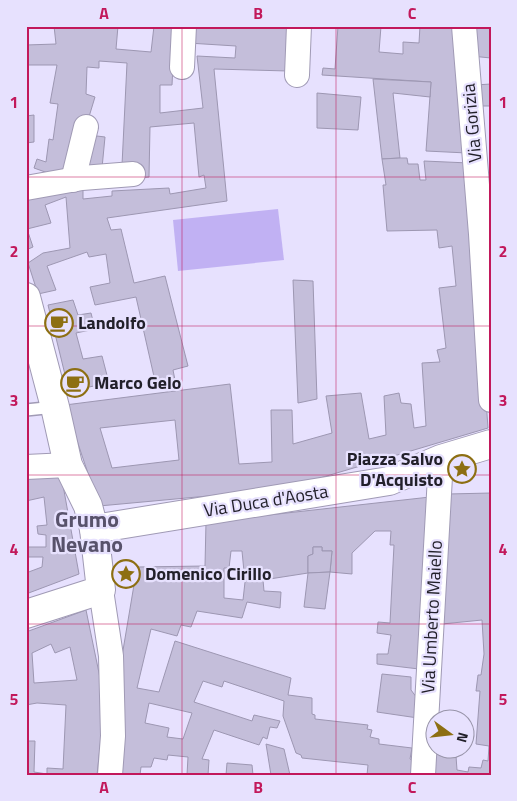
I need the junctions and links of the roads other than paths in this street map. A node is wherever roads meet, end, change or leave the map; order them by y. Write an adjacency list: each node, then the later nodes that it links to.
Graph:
1 (184, 26): 4 (street)
2 (299, 26): 5 (street)
3 (464, 26): 10 (street, Via Gorizia)
4 (182, 67)
5 (297, 75)
6 (86, 127): 8 (street)
7 (133, 174): 8 (street)
8 (73, 180): 9 (street)
9 (26, 188)
10 (486, 234): 12 (street, Via Gorizia)
11 (28, 314): 13 (street)
12 (491, 400)
13 (55, 407): 14 (lane); 17 (street)
14 (26, 410)
15 (491, 444): 16 (street, Via Duca d'Aosta)
16 (441, 459): 19 (street, Via Duca d'Aosta); 23 (street, Via Umberto Maiello)
17 (68, 465): 18 (street); 19 (street)
18 (26, 467)
19 (91, 517): 20 (street)
20 (100, 578): 21 (street); 22 (street)
21 (26, 614)
22 (110, 775)
23 (423, 775)

